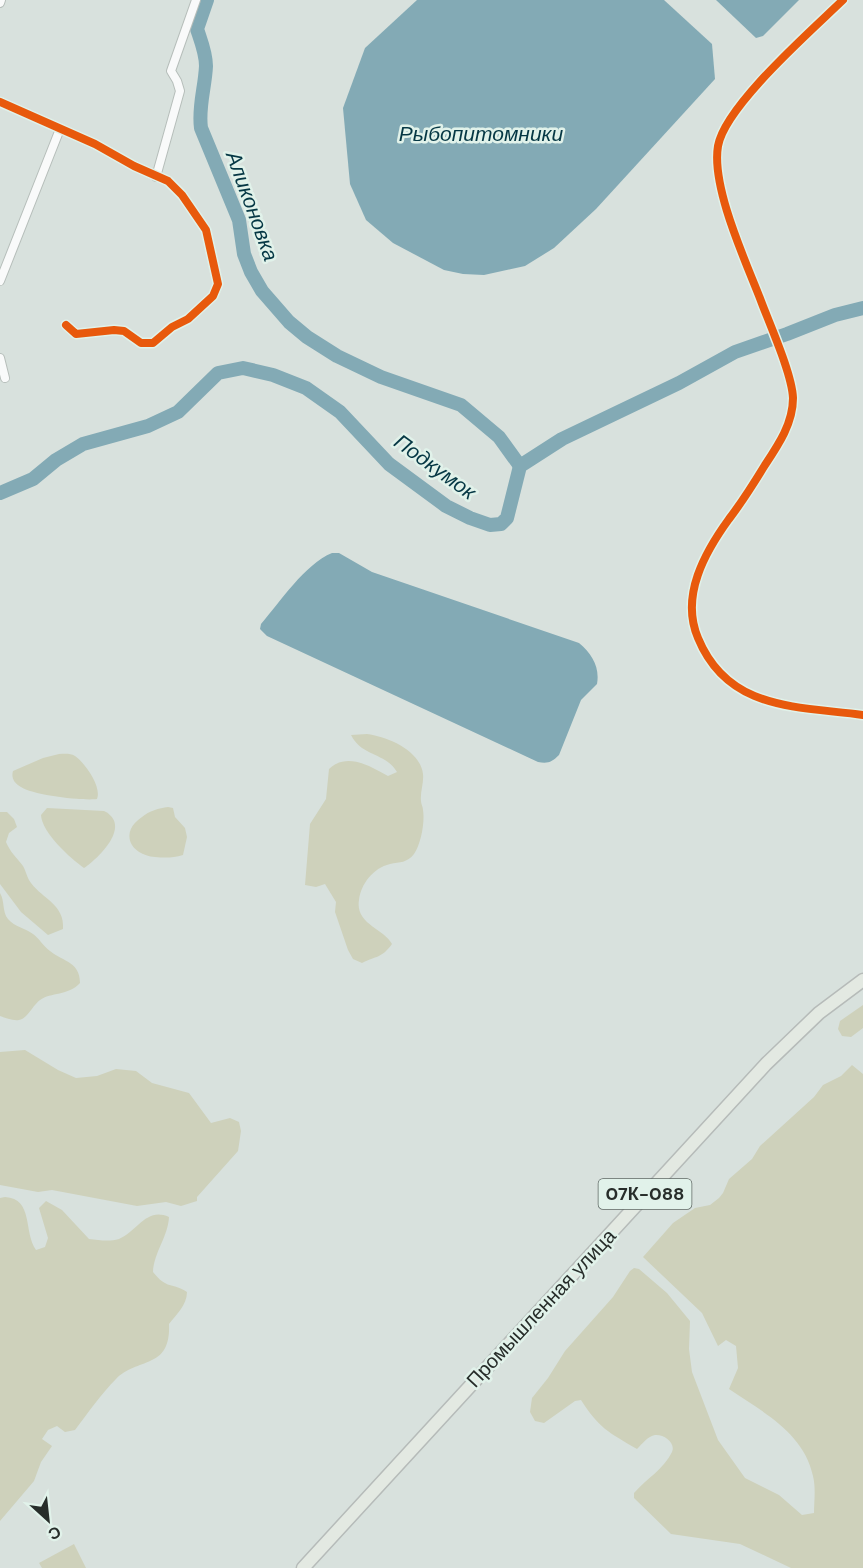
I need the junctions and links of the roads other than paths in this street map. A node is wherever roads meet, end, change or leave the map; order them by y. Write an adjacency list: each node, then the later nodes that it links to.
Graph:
1 (196, 0): 5 (street)
2 (843, 0): 10 (street)
3 (0, 102): 4 (street)
4 (60, 129): 5 (street); 6 (street)
5 (156, 177): 7 (street)
6 (0, 281)
7 (66, 325)
8 (0, 358): 9 (street)
9 (5, 378)
10 (863, 715)
11 (863, 980): 12 (main road, Промышленная улица / 07К-088)
12 (303, 1568)

